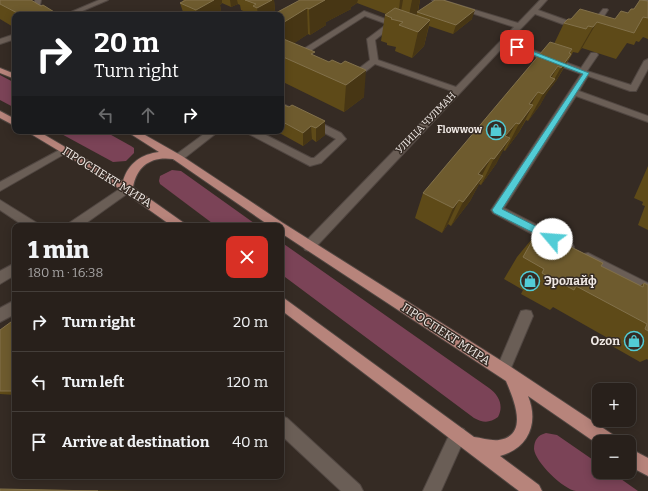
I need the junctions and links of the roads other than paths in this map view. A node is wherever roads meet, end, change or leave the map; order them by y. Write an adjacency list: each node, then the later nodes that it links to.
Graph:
1 (38, 0): 7 (street)
2 (105, 0): 8 (street)
3 (435, 0): 9 (street)
4 (544, 0): 6 (street, УЛИЦА ЧУЛМАН)
5 (605, 10): 6 (street)
6 (533, 11): 9 (street, УЛИЦА ЧУЛМАН)
7 (49, 12)
8 (75, 12)
9 (519, 26): 12 (street, УЛИЦА ЧУЛМАН)
10 (12, 37): 11 (street)
11 (0, 42)
12 (504, 42): 18 (street); 21 (street, УЛИЦА ЧУЛМАН)
13 (594, 55): 18 (street)
14 (311, 61): 15 (street)
15 (374, 61): 19 (street); 21 (street)
16 (648, 61): 18 (street)
17 (0, 70): 20 (main road)
18 (584, 73): 22 (street)
19 (345, 75)
20 (12, 76)
21 (458, 90): 41 (street, УЛИЦА ЧУЛМАН)
22 (574, 92): 25 (street); 44 (street)
23 (284, 108): 30 (street)
24 (0, 114): 26 (main road)
25 (648, 119)
26 (12, 121)
27 (36, 134): 31 (main road, ПРОСПЕКТ МИРА)
28 (135, 134): 32 (main road, ПРОСПЕКТ МИРА)
29 (210, 134): 32 (street)
30 (256, 134)
31 (65, 150): 33 (street); 34 (main road, ПРОСПЕКТ МИРА)
32 (178, 158): 34 (main road); 39 (main road, ПРОСПЕКТ МИРА)
33 (0, 187)
34 (126, 188): 37 (street); 38 (main road, ПРОСПЕКТ МИРА)
35 (0, 204): 36 (street)
36 (28, 223)
37 (77, 223)
38 (176, 223)
39 (274, 223)
40 (284, 230): 41 (main road, ПРОСПЕКТ МИРА)
41 (309, 246): 49 (main road, ПРОСПЕКТ МИРА)
42 (12, 270): 43 (street)
43 (0, 278)
44 (648, 288)
45 (284, 304): 52 (main road)
46 (12, 308): 47 (street)
47 (0, 316)
48 (526, 316): 49 (street)
49 (507, 374): 51 (main road, ПРОСПЕКТ МИРА); 52 (main road)
50 (284, 427): 55 (street)
51 (598, 435)
52 (465, 440): 56 (street); 57 (main road)
53 (636, 460): 54 (main road)
54 (648, 468)
55 (354, 491)
56 (432, 491)
57 (533, 491)

